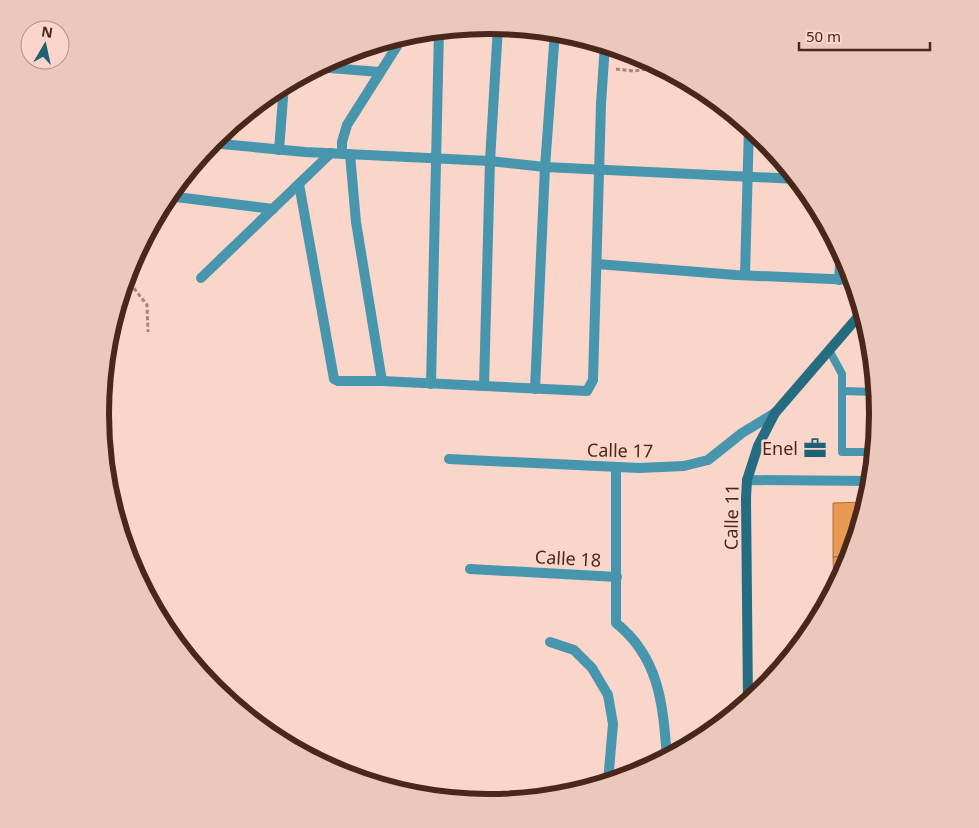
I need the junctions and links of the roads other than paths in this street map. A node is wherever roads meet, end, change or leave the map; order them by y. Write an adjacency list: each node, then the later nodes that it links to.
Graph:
1 (498, 34): 15 (street)
2 (439, 37): 14 (street)
3 (554, 39): 16 (street)
4 (397, 45): 7 (street)
5 (604, 52): 17 (street)
6 (332, 68): 7 (street)
7 (380, 72): 13 (street)
8 (283, 95): 11 (street)
9 (748, 136): 18 (street)
10 (222, 144): 11 (street)
11 (279, 150): 12 (street)
12 (331, 153): 13 (street); 20 (street)
13 (346, 154): 14 (street); 31 (street)
14 (435, 158): 15 (street); 32 (street)
15 (490, 161): 16 (street); 33 (street)
16 (545, 167): 17 (street); 34 (street)
17 (600, 170): 18 (street); 23 (street)
18 (746, 177): 19 (street); 25 (street)
19 (788, 179)
20 (299, 184): 22 (street); 31 (street)
21 (177, 197): 22 (street)
22 (273, 209): 26 (street)
23 (596, 264): 25 (street); 34 (street)
24 (840, 266): 27 (street)
25 (745, 275): 27 (street)
26 (202, 278)
27 (839, 280): 28 (street)
28 (846, 280)
29 (857, 318): 30 (street, Calle 11)
30 (829, 350): 35 (lane); 37 (street, Calle 11)
31 (382, 381): 32 (street)
32 (431, 384): 33 (street)
33 (484, 386): 34 (street)
34 (535, 388)
35 (842, 391): 36 (lane); 38 (lane)
36 (869, 392)
37 (775, 412): 40 (street, Calle 17); 41 (street, Calle 11)
38 (867, 452)
39 (449, 459): 40 (street, Calle 17)
40 (616, 466): 44 (street)
41 (747, 480): 42 (street); 46 (street, Calle 11)
42 (863, 481)
43 (470, 569): 44 (street, Calle 18)
44 (617, 577): 47 (street, Calle 18)
45 (550, 642): 48 (street)
46 (748, 692)
47 (666, 751)
48 (609, 775)

